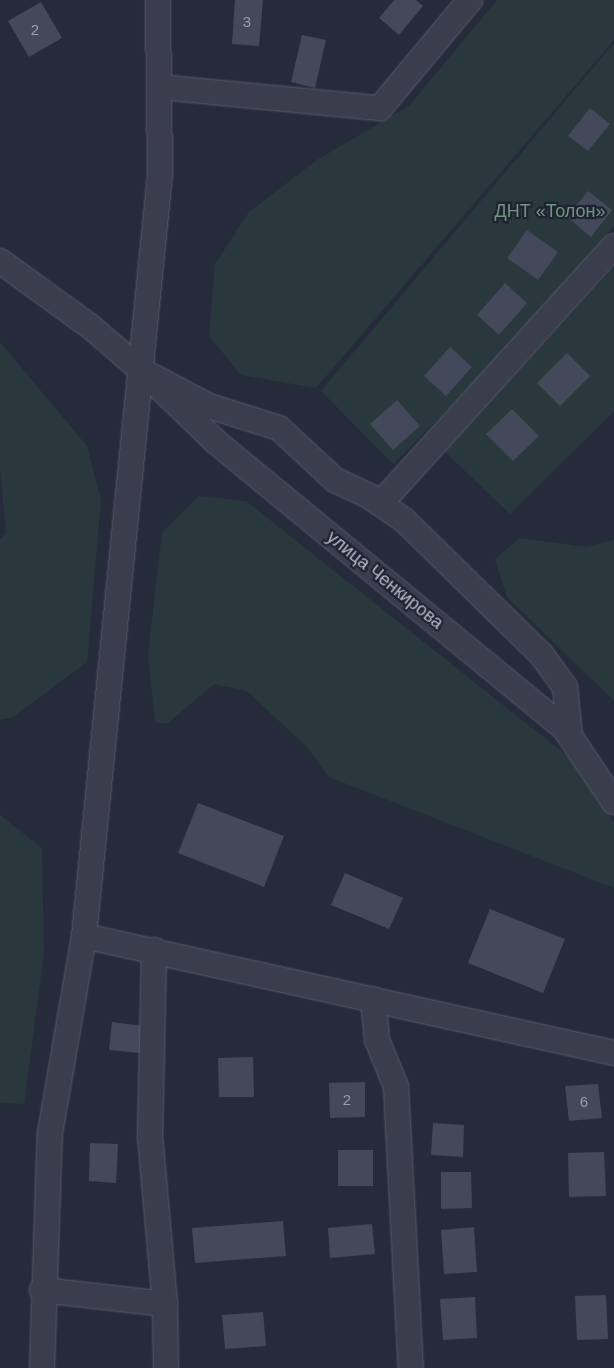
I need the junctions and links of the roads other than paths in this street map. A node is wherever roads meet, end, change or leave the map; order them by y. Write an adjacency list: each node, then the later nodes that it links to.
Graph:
1 (158, 0): 3 (street)
2 (470, 0): 3 (street)
3 (160, 88): 6 (street)
4 (614, 246): 9 (street)
5 (0, 261): 6 (street)
6 (141, 370): 7 (street); 8 (street, улица Ченкирова); 12 (street)
7 (246, 416): 8 (street); 9 (street)
8 (216, 442): 10 (street, улица Ченкирова)
9 (380, 504): 10 (street)
10 (570, 736): 11 (street, улица Ченкирова)
11 (614, 802)
12 (84, 936): 13 (street); 16 (street)
13 (154, 950): 14 (street); 17 (street)
14 (373, 999): 15 (street); 20 (street)
15 (614, 1053)
16 (42, 1290): 17 (street); 18 (street)
17 (165, 1304): 19 (street)
18 (42, 1368)
19 (166, 1368)
20 (411, 1368)

